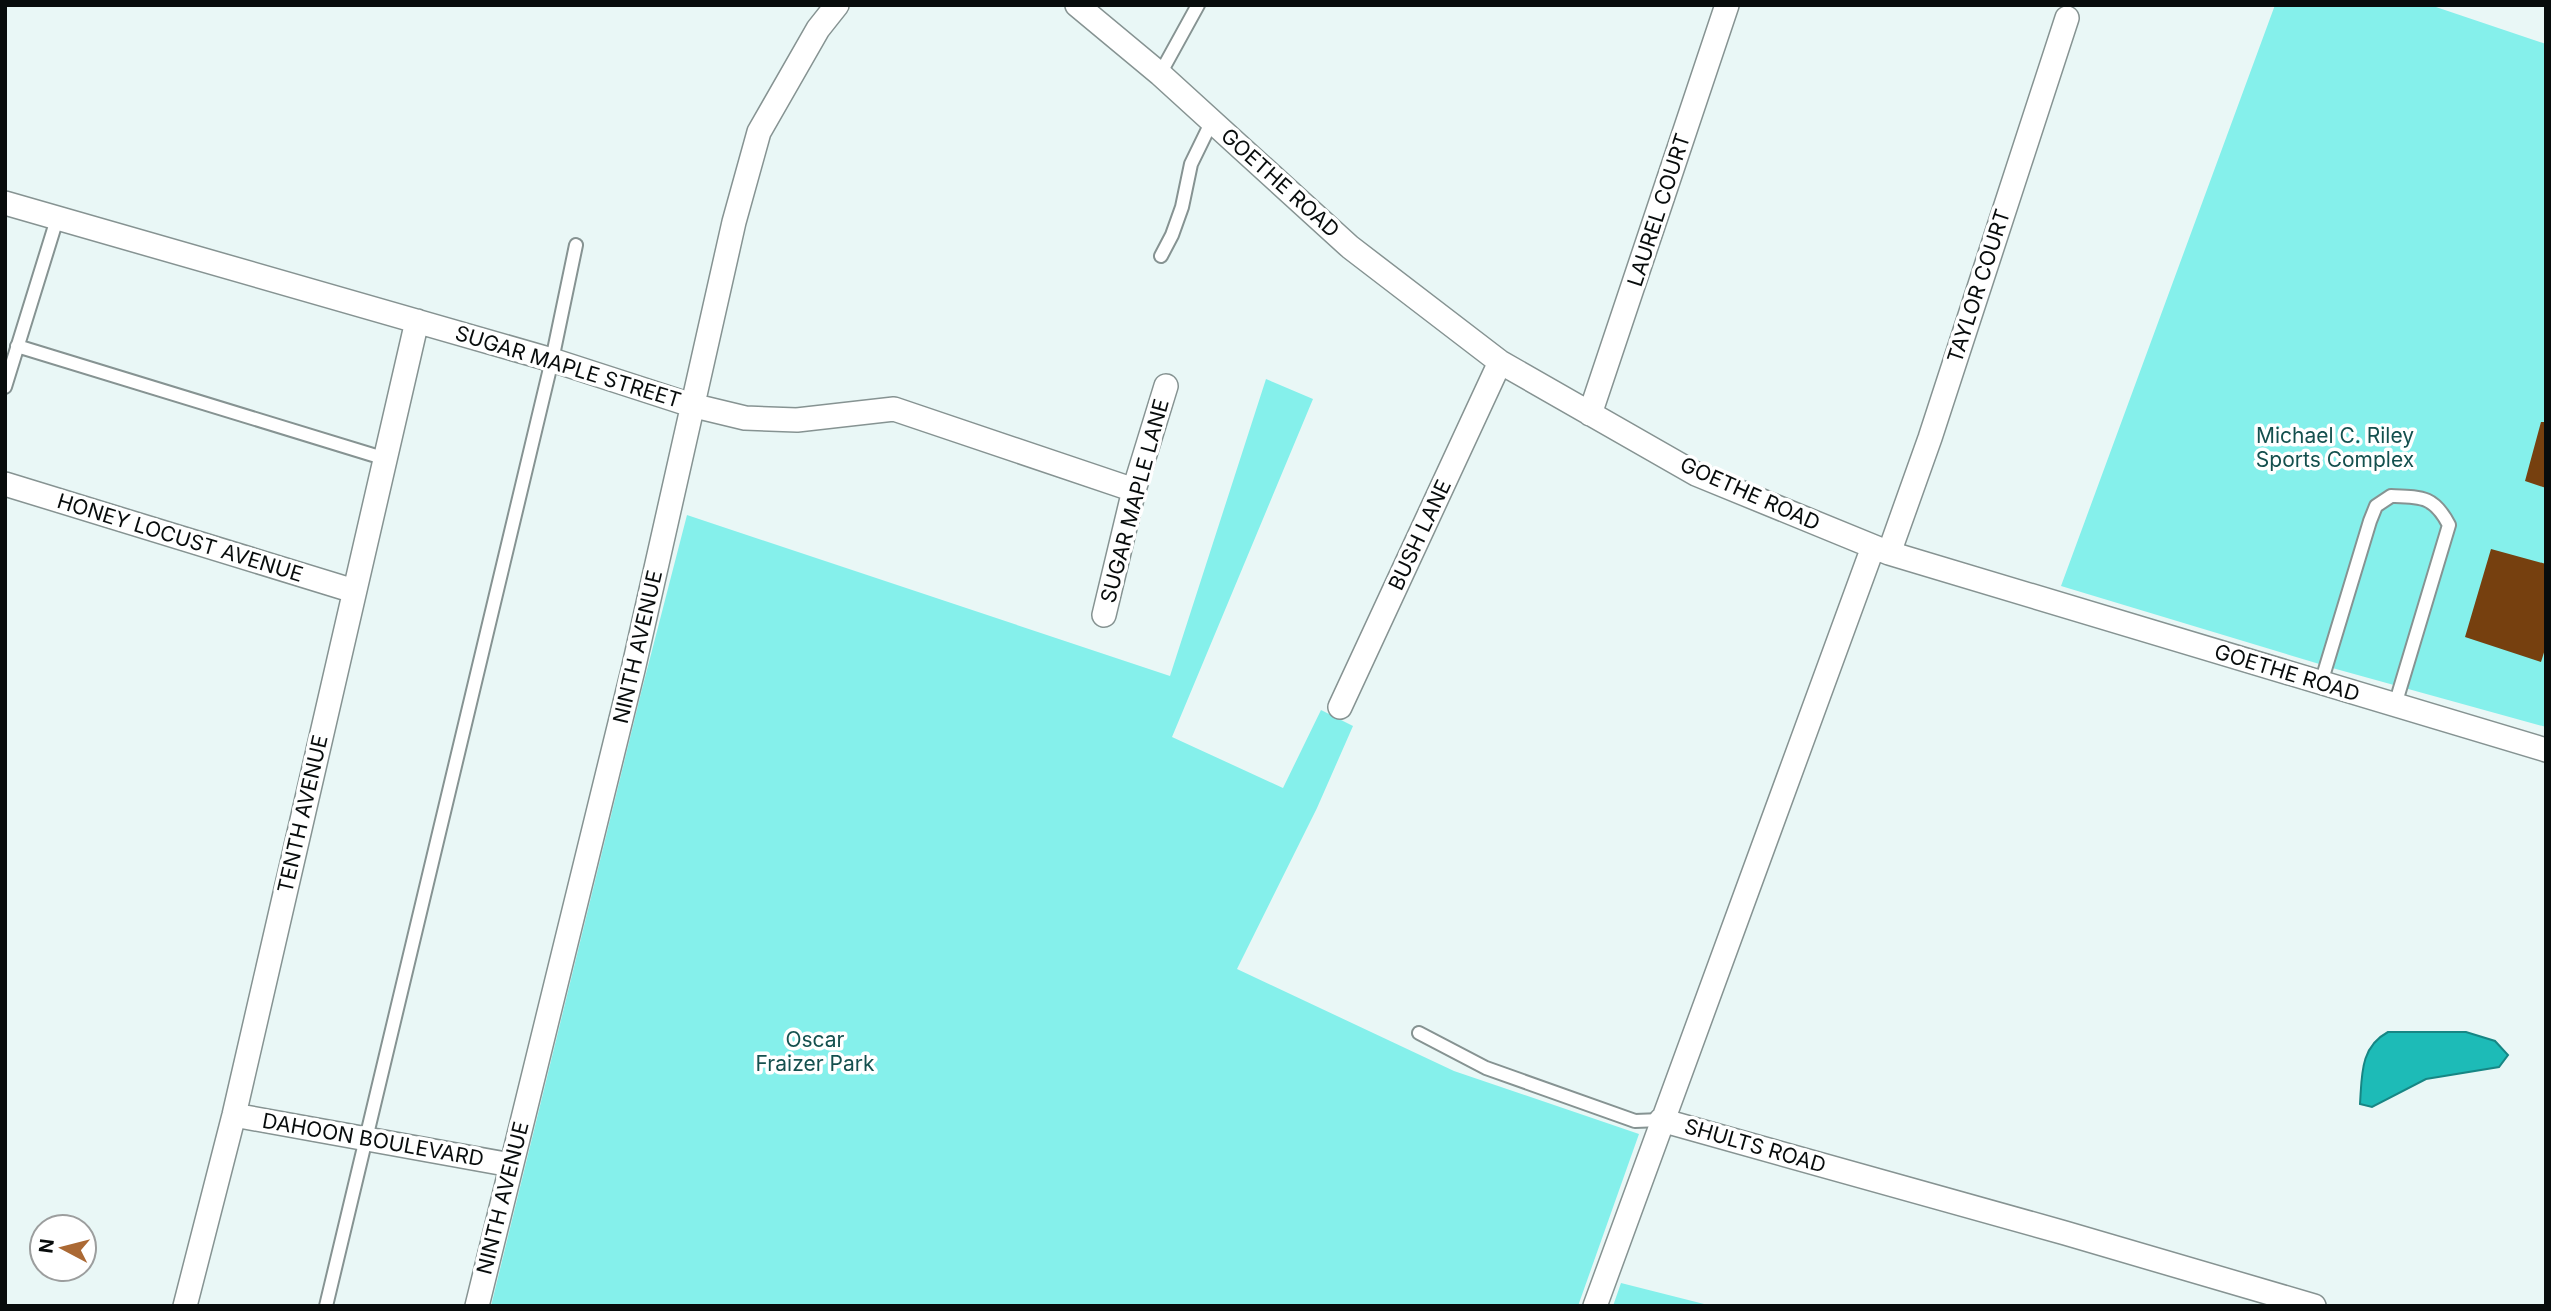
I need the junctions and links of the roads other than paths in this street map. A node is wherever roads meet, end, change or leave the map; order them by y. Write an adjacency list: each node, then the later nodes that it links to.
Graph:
1 (837, 5): 18 (street, NINTH AVENUE)
2 (1077, 5): 6 (street, GOETHE ROAD)
3 (1198, 5): 6 (lane)
4 (1727, 5): 19 (street, LAUREL COURT)
5 (2067, 18): 23 (street, TAYLOR COURT)
6 (1160, 74): 7 (street, GOETHE ROAD)
7 (1212, 121): 11 (lane); 15 (street, GOETHE ROAD)
8 (5, 203): 9 (street, SUGAR MAPLE STREET)
9 (57, 219): 12 (street, SUGAR MAPLE STREET); 13 (lane)
10 (576, 245): 14 (lane)
11 (1161, 256)
12 (417, 321): 14 (street, SUGAR MAPLE STREET); 20 (street, TENTH AVENUE)
13 (17, 346): 17 (lane); 20 (lane)
14 (552, 360): 18 (street, SUGAR MAPLE STREET); 33 (lane)
15 (1500, 362): 19 (street, GOETHE ROAD); 28 (street, BUSH LANE)
16 (1166, 386): 22 (street, SUGAR MAPLE LANE)
17 (5, 387)
18 (691, 405): 22 (street, SUGAR MAPLE STREET); 34 (street, NINTH AVENUE)
19 (1590, 414): 23 (street, GOETHE ROAD)
20 (386, 459): 24 (street, TENTH AVENUE)
21 (5, 484): 24 (street, HONEY LOCUST AVENUE)
22 (1133, 490): 25 (street, SUGAR MAPLE LANE)
23 (1881, 550): 26 (street, GOETHE ROAD); 32 (street, SHULTS ROAD)
24 (354, 592): 31 (street, TENTH AVENUE)
25 (1104, 615)
26 (2321, 683): 27 (street, GOETHE ROAD); 27 (lane)
27 (2395, 705): 29 (street, GOETHE ROAD)
28 (1340, 708)
29 (2546, 750)
30 (1419, 1033): 32 (lane)
31 (234, 1115): 33 (street, DAHOON BOULEVARD); 35 (street, TENTH AVENUE)
32 (1661, 1120): 38 (street); 39 (street, SHULTS ROAD)
33 (366, 1139): 34 (street, DAHOON BOULEVARD); 36 (lane)
34 (511, 1165): 37 (street, NINTH AVENUE)
35 (185, 1306)
36 (326, 1306)
37 (477, 1306)
38 (1595, 1306)
39 (2314, 1306)

